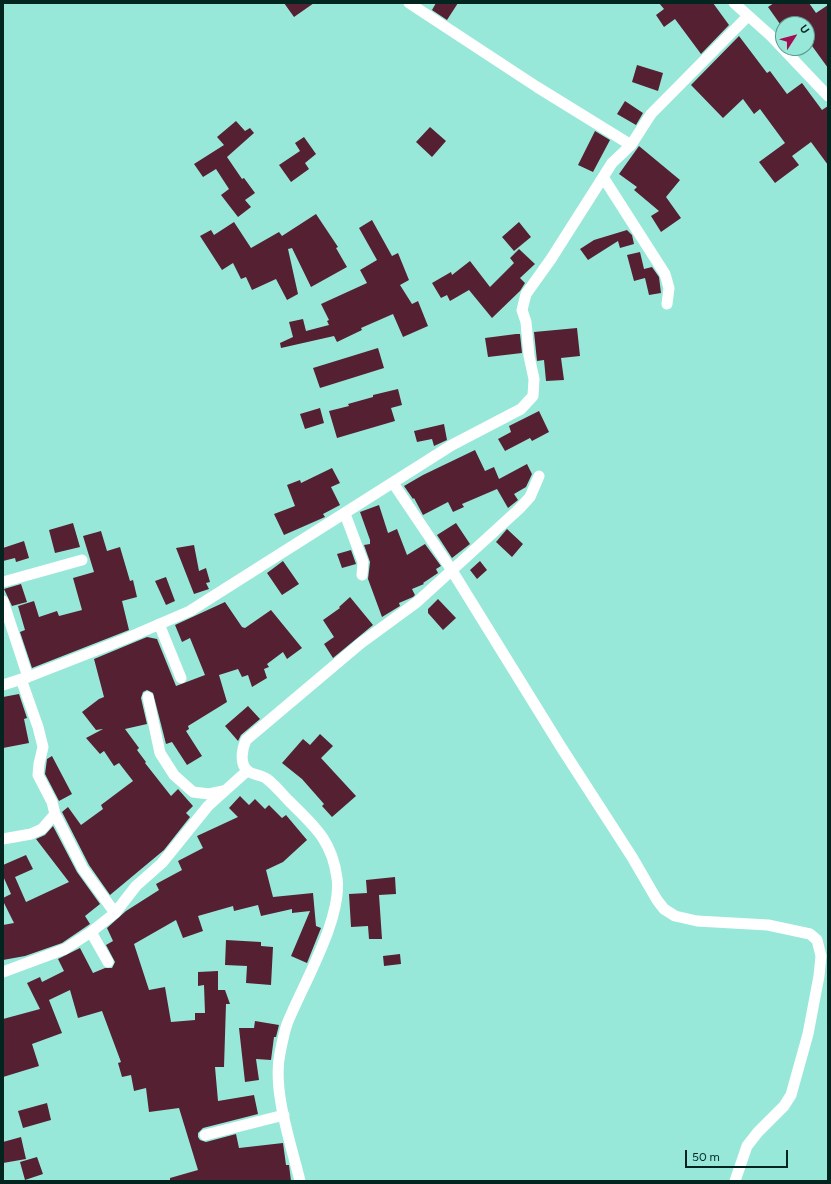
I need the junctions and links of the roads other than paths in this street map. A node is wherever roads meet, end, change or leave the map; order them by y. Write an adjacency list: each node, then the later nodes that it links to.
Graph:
1 (409, 3): 5 (street)
2 (734, 3): 3 (street)
3 (748, 16): 4 (street); 5 (street)
4 (828, 96)
5 (631, 145): 6 (street)
6 (603, 177): 7 (street); 9 (street)
7 (667, 304)
8 (539, 476): 12 (street)
9 (393, 483): 10 (street); 12 (street)
10 (346, 514): 13 (street); 16 (street)
11 (82, 560): 14 (street)
12 (451, 569): 21 (street); 32 (street)
13 (362, 575)
14 (3, 582)
15 (3, 600): 17 (street)
16 (159, 624): 17 (street); 18 (street)
17 (25, 678): 19 (street); 23 (street)
18 (181, 678)
19 (3, 685)
20 (148, 697): 22 (street)
21 (247, 771): 22 (street); 29 (street)
22 (224, 791): 25 (street)
23 (55, 814): 24 (street); 25 (street)
24 (3, 840)
25 (115, 913): 26 (street)
26 (91, 932): 27 (street); 28 (street)
27 (108, 962)
28 (3, 972)
29 (284, 1115): 30 (street); 31 (street)
30 (205, 1135)
31 (300, 1181)
32 (735, 1181)

